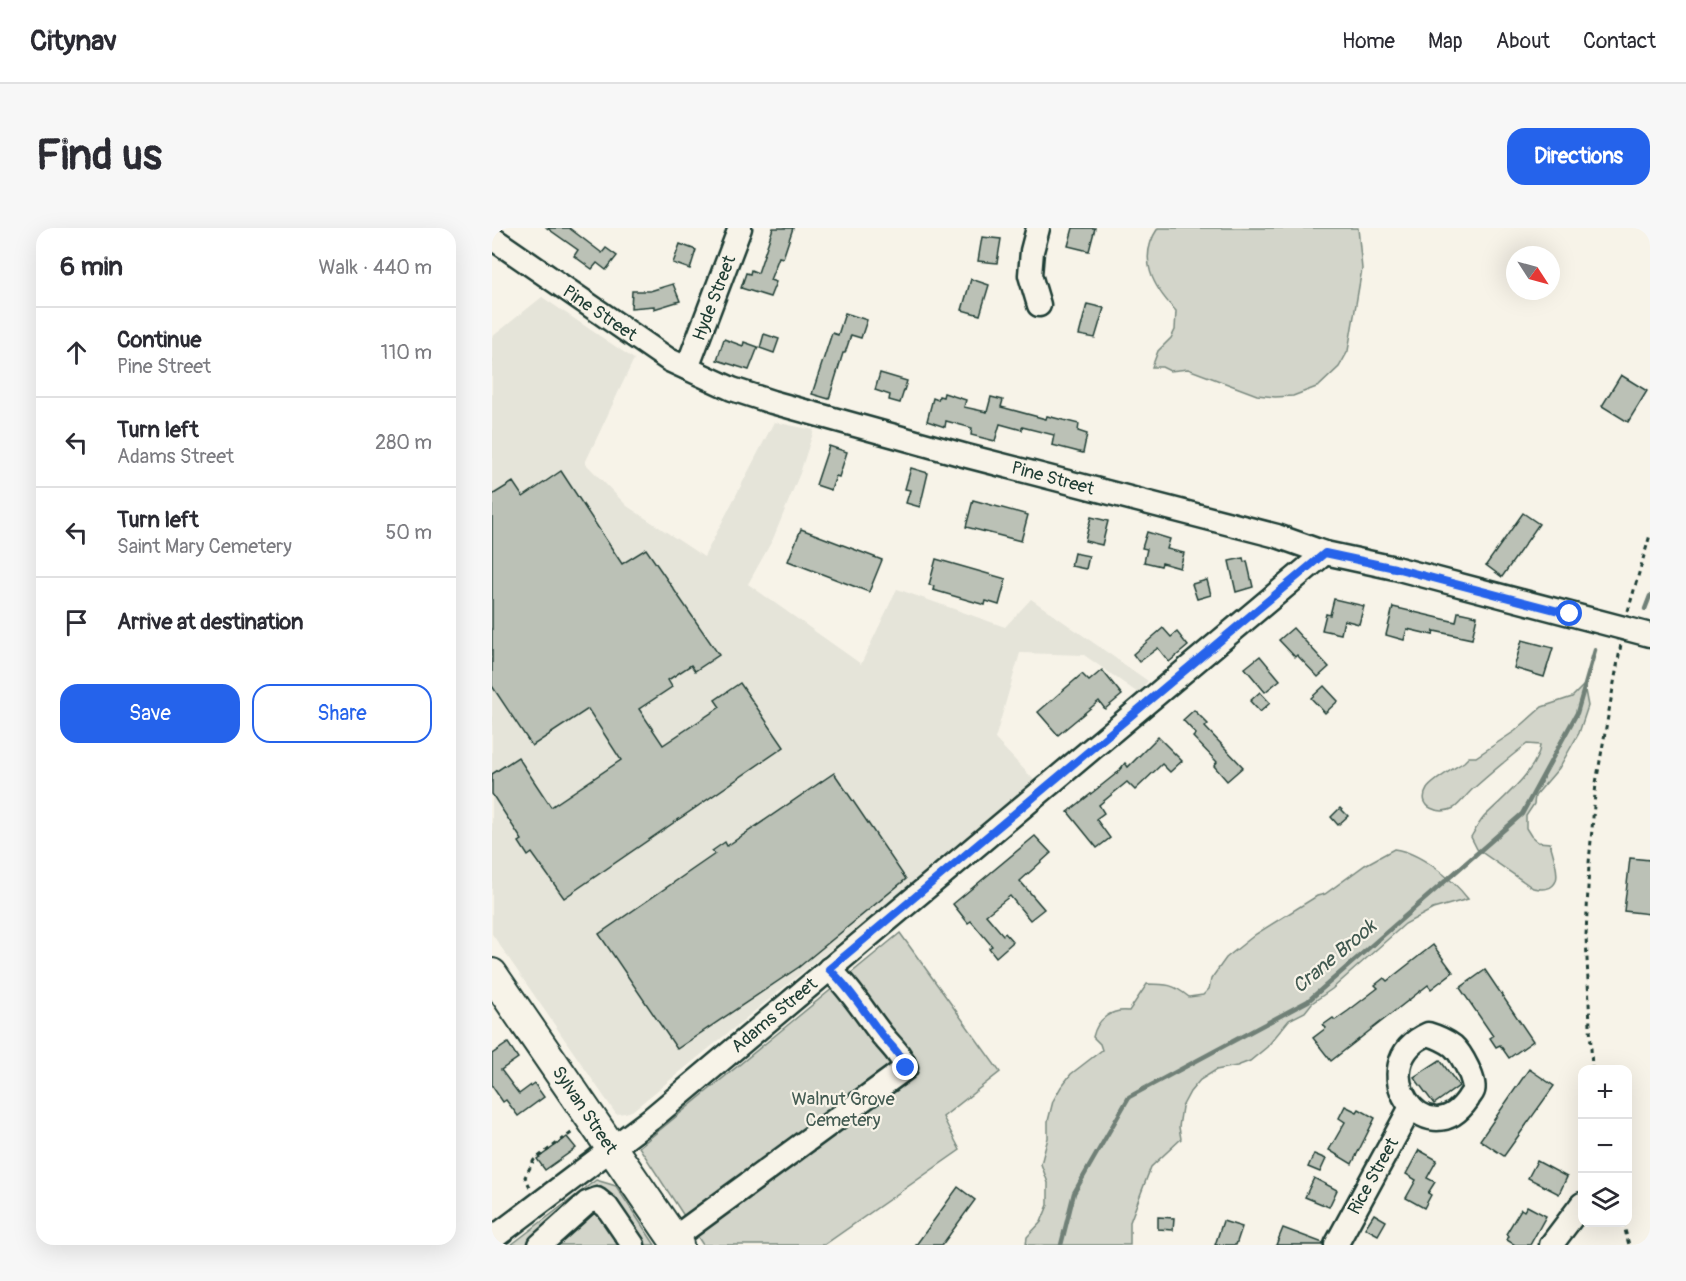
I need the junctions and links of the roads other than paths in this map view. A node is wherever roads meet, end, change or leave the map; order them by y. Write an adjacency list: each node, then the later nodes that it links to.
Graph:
1 (740, 228): 5 (street, Hyde Street)
2 (1038, 228): 4 (street)
3 (492, 238): 5 (street, Pine Street)
4 (1039, 305)
5 (687, 368): 6 (street, Pine Street)
6 (1325, 553): 7 (street, Pine Street); 8 (street, Adams Street)
7 (1650, 635)
8 (829, 969): 11 (street, Adams Street); 14 (street)
9 (492, 974): 11 (main road, Sylvan Street)
10 (1411, 1107): 17 (street, Rice Street)
11 (612, 1148): 13 (street, Adams Street); 14 (main road, Sylvan Street)
12 (1578, 1209): 18 (street)
13 (492, 1239)
14 (676, 1241)
15 (540, 1245): 16 (street)
16 (633, 1245)
17 (1336, 1245)
18 (1551, 1245)

